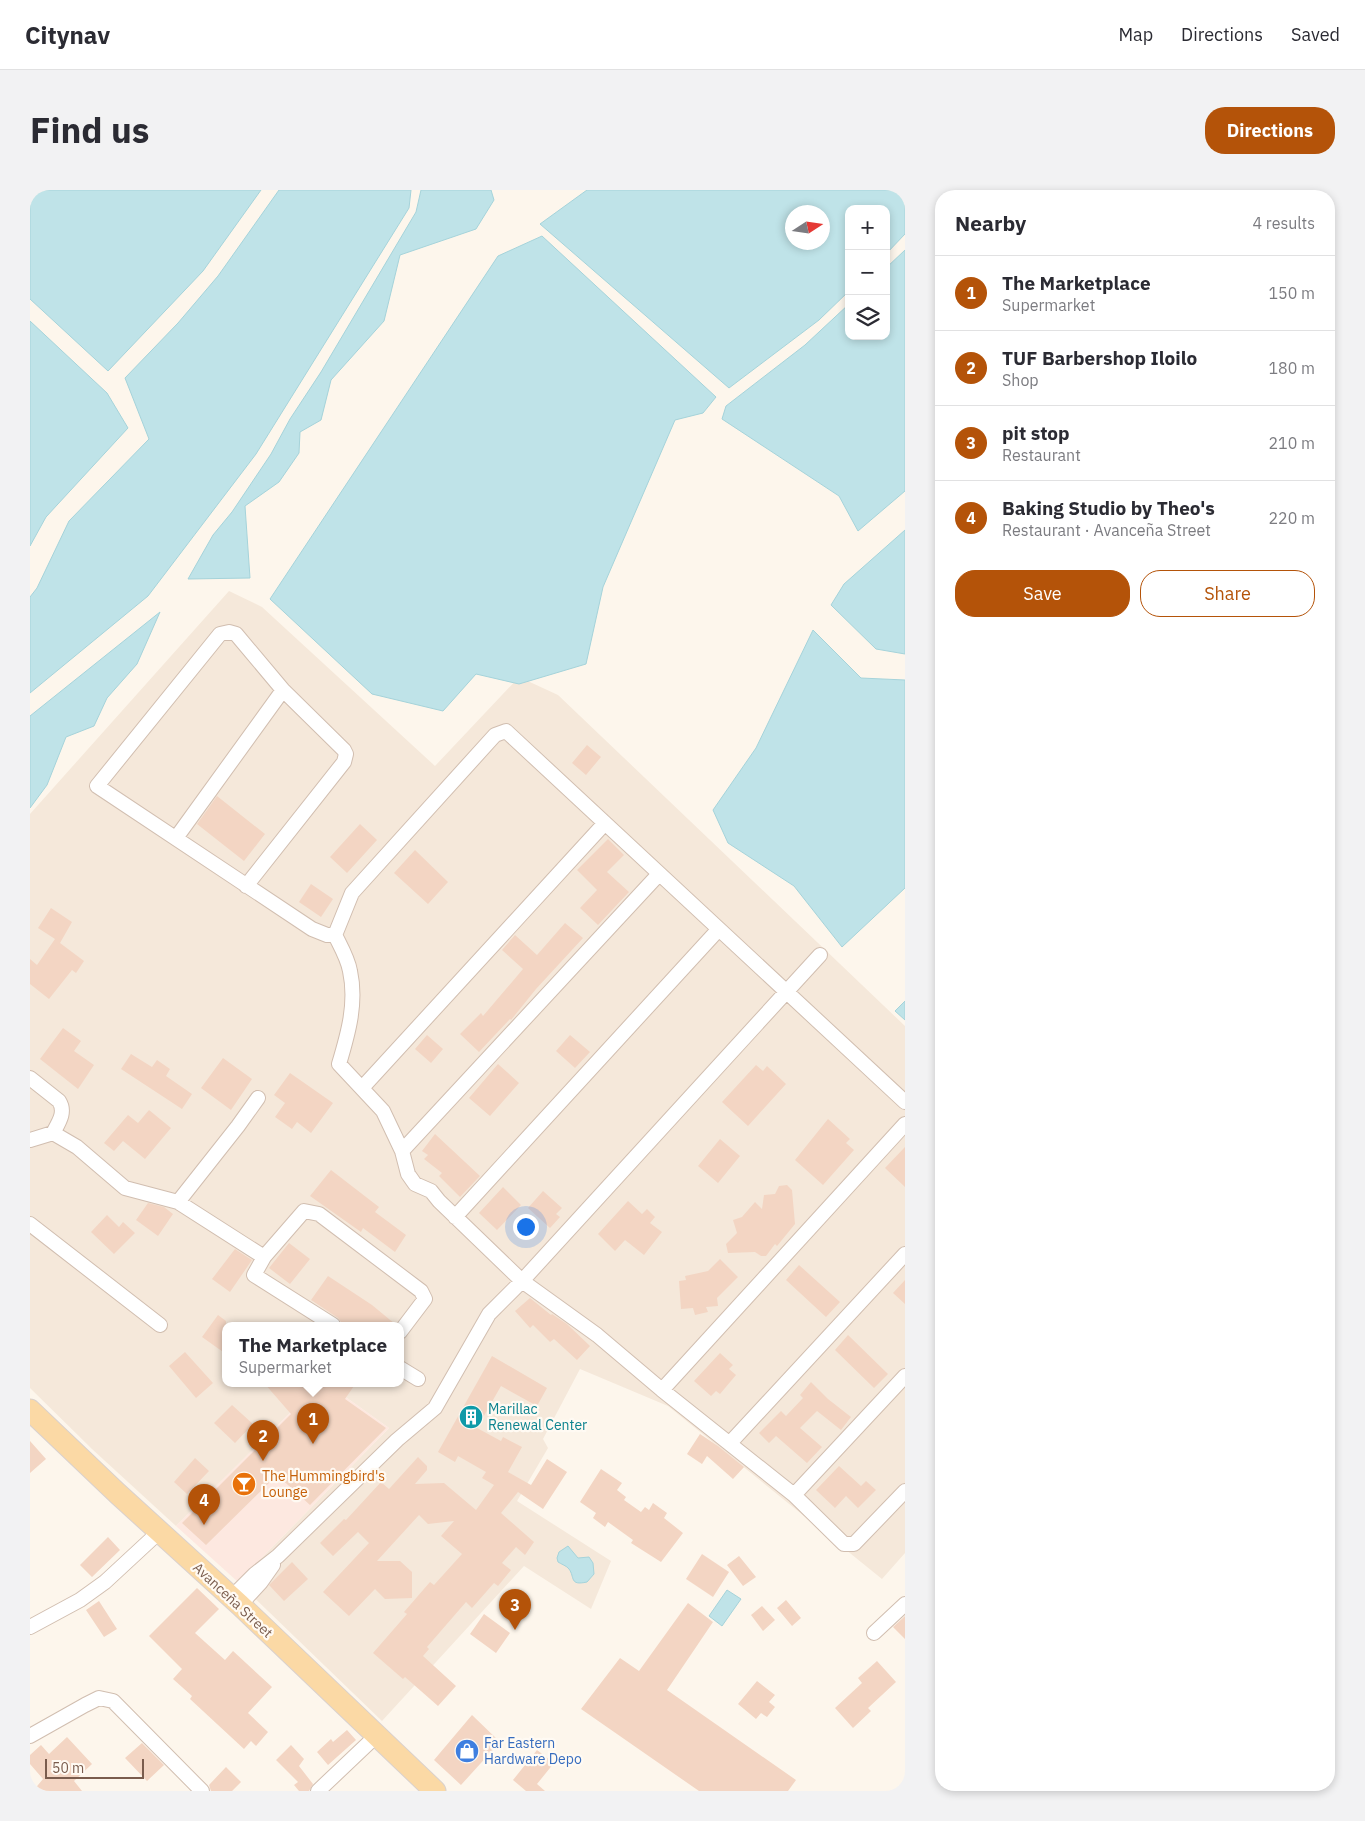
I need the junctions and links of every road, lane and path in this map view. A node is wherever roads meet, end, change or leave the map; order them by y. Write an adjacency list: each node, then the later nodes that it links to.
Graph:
1 (283, 690): 3 (street); 3 (street); 5 (street)
2 (605, 823): 4 (street); 7 (street); 11 (street)
3 (176, 838): 5 (street)
4 (659, 874): 6 (street); 17 (street)
5 (246, 886): 7 (street)
6 (718, 930): 9 (street); 19 (street)
7 (335, 936): 11 (street)
8 (820, 955): 9 (street)
9 (786, 992): 13 (street); 23 (street)
10 (30, 1078): 15 (street)
11 (362, 1088): 17 (street)
12 (258, 1098): 18 (street)
13 (905, 1102)
14 (905, 1124): 30 (street)
15 (53, 1132): 16 (street); 18 (street)
16 (30, 1140)
17 (402, 1151): 19 (street)
18 (178, 1202): 22 (street)
19 (455, 1217): 23 (street)
20 (30, 1224): 25 (street)
21 (905, 1254): 32 (street)
22 (264, 1257): 24 (street); 26 (street)
23 (522, 1281): 30 (street); 36 (street)
24 (328, 1322)
25 (160, 1325)
26 (404, 1326)
27 (404, 1370): 29 (street)
28 (905, 1376): 34 (street)
29 (418, 1379)
30 (662, 1390): 32 (street)
31 (30, 1410): 35 (main road, Avanceña Street)
32 (730, 1443): 34 (street)
33 (905, 1491): 34 (street)
34 (794, 1495)
35 (159, 1532): 36 (main road, Avanceña Street); 38 (street)
36 (236, 1601): 41 (main road, Avanceña Street)
37 (905, 1604): 39 (street)
38 (30, 1627)
39 (874, 1633)
40 (30, 1736): 42 (street)
41 (376, 1736): 43 (street); 44 (main road, Avanceña Street)
42 (202, 1791)
43 (318, 1791)
44 (435, 1791)

